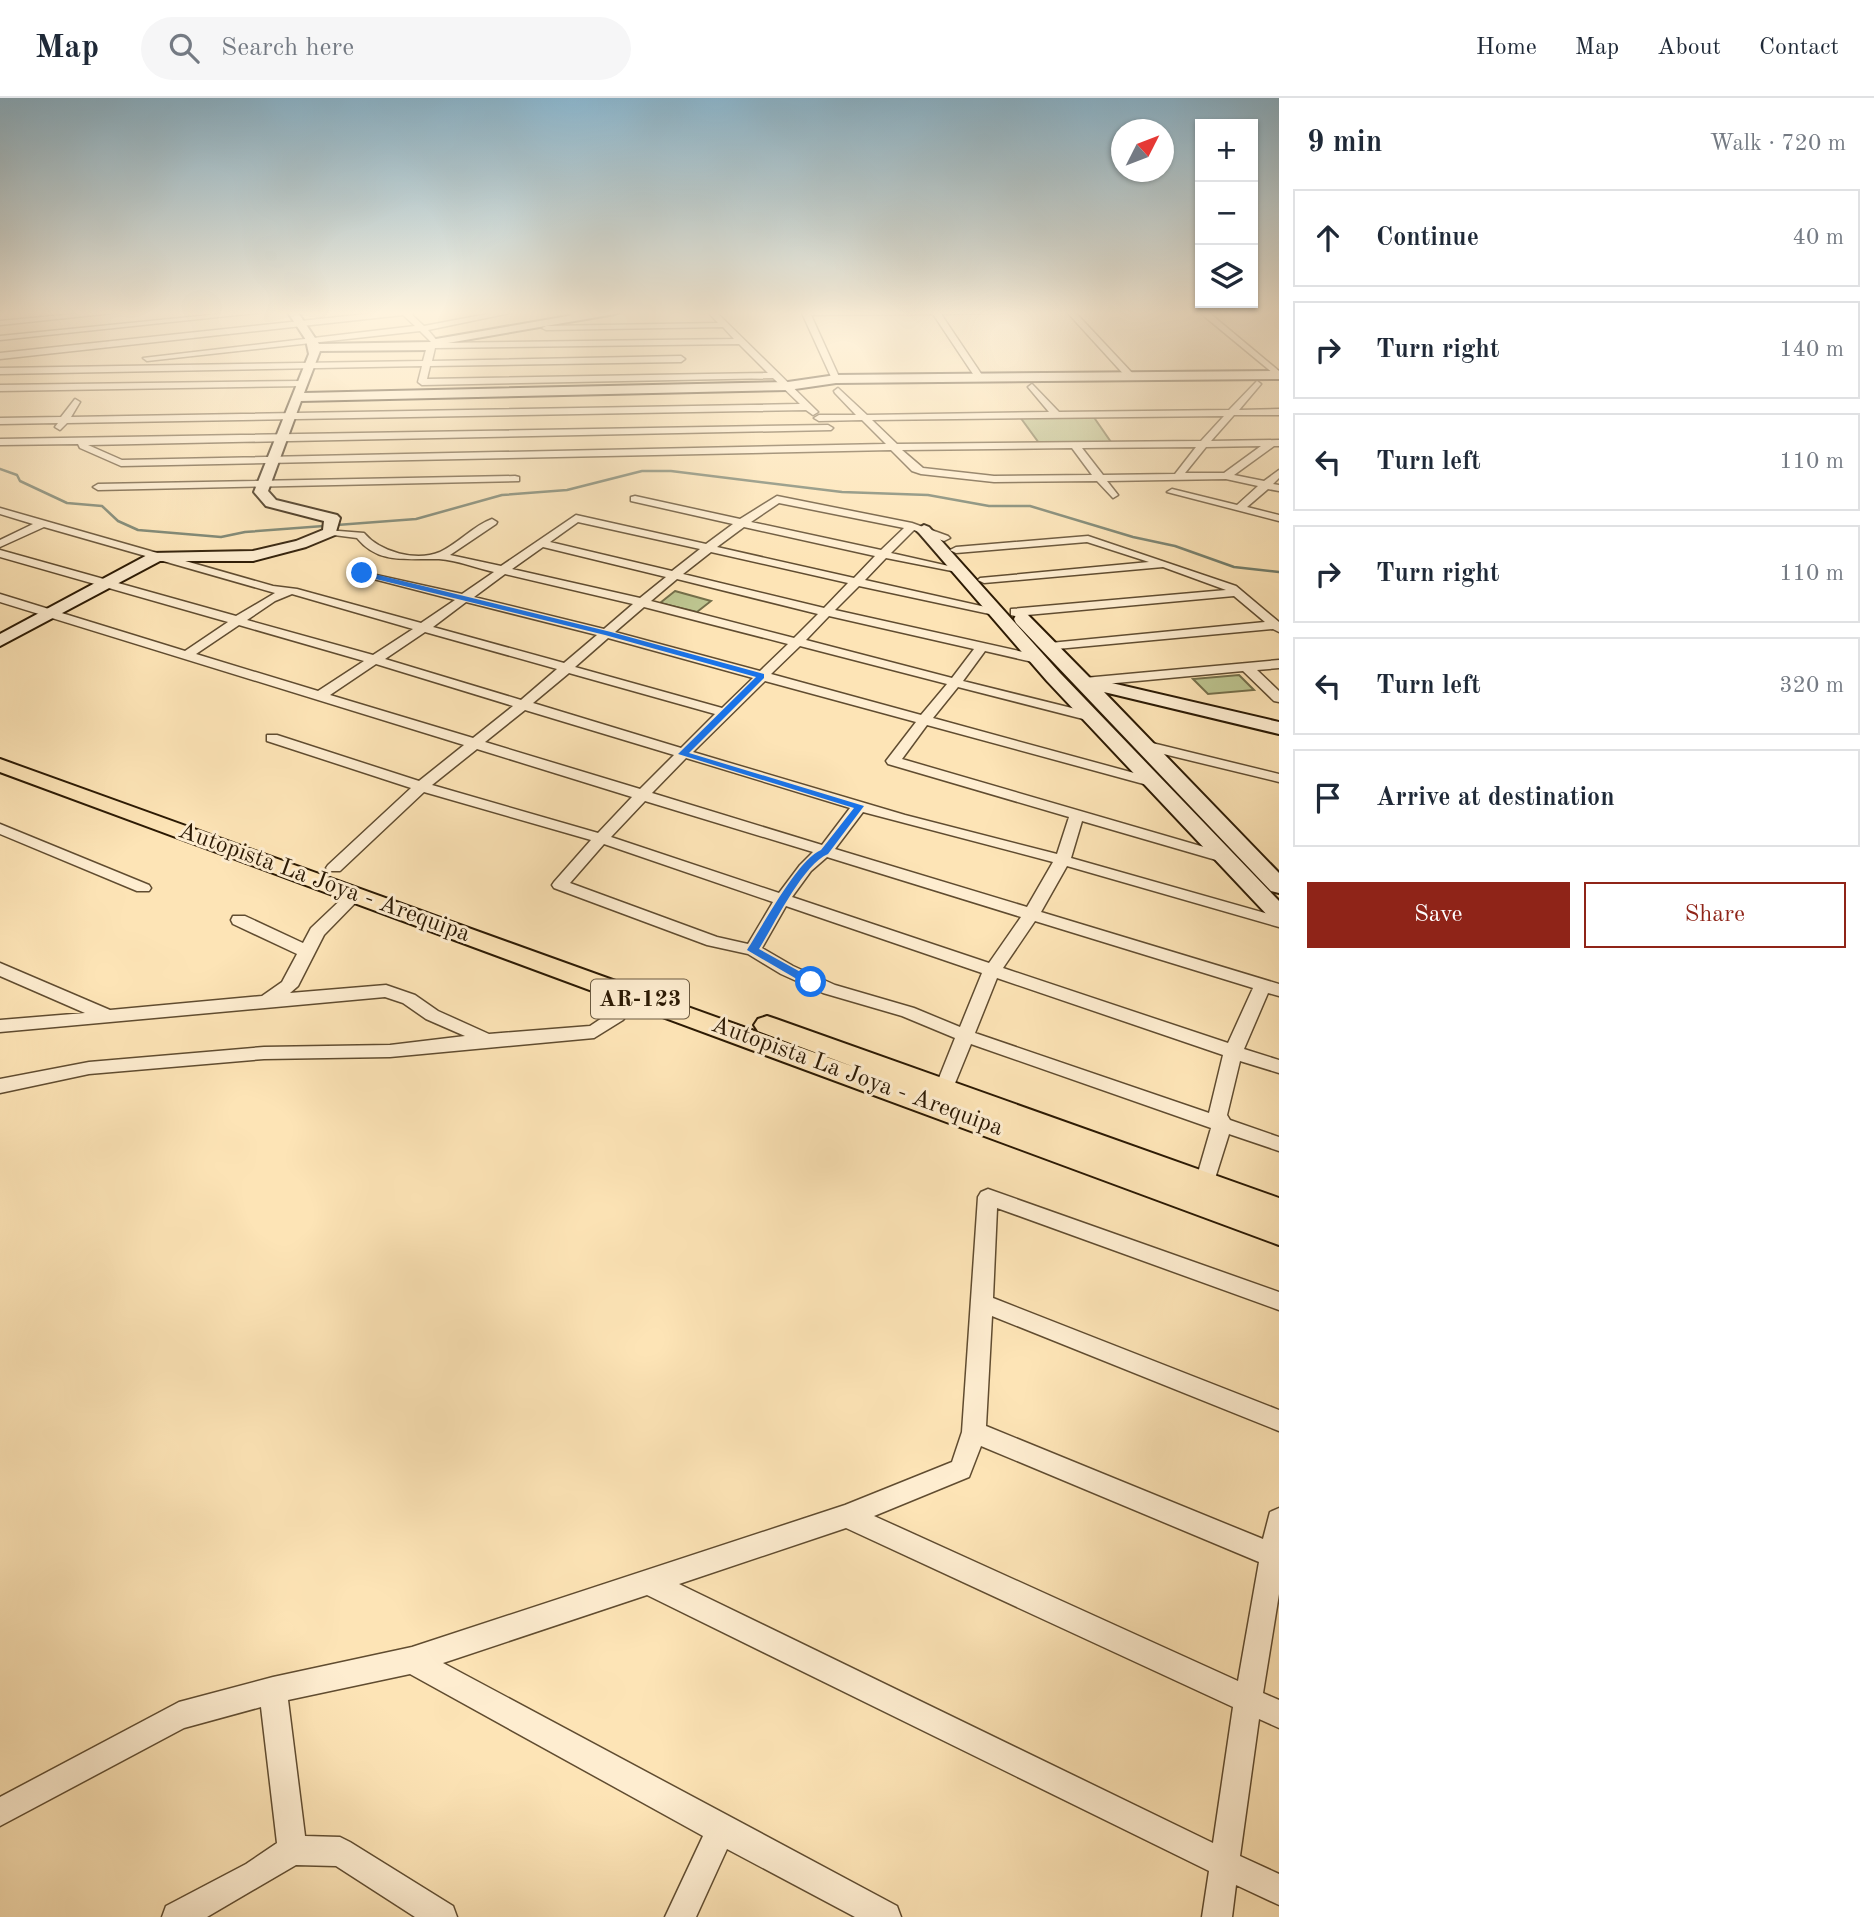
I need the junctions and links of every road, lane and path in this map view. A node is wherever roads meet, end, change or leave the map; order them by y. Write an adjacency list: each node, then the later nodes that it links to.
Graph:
1 (297, 396): 18 (street)
2 (424, 396): 16 (street)
3 (544, 396): 13 (street)
4 (668, 396): 12 (street)
5 (798, 396): 11 (street)
6 (847, 396): 21 (street)
7 (1040, 396): 17 (street)
8 (1246, 396): 14 (street)
9 (75, 402): 22 (street)
10 (197, 407): 19 (street)
11 (809, 407): 12 (street); 20 (street)
12 (671, 409): 13 (street); 25 (street)
13 (546, 411): 16 (street); 26 (street)
14 (1231, 412): 15 (street); 17 (street); 33 (street)
15 (1279, 412)
16 (423, 413): 18 (street); 27 (street)
17 (1056, 414): 21 (street)
18 (290, 416): 19 (street); 28 (street)
19 (192, 418): 22 (street); 29 (street)
20 (818, 418): 21 (street); 24 (street)
21 (866, 418): 36 (street)
22 (65, 420): 23 (street); 30 (street)
23 (0, 421)
24 (828, 428): 25 (street); 37 (street)
25 (674, 430): 26 (street); 38 (street)
26 (544, 433): 27 (street); 39 (street)
27 (416, 435): 28 (street); 40 (street)
28 (283, 437): 29 (street); 41 (street)
29 (182, 439): 31 (street); 42 (street)
30 (49, 441): 31 (street); 32 (street)
31 (83, 441): 42 (street)
32 (0, 442)
33 (1204, 443): 34 (street); 35 (street); 44 (street)
34 (1275, 443): 46 (street)
35 (1075, 445): 36 (street); 45 (street)
36 (894, 447): 37 (street); 45 (street)
37 (851, 449): 38 (street)
38 (679, 452): 39 (street)
39 (547, 455): 40 (street)
40 (412, 458): 41 (street); 48 (street)
41 (275, 461): 42 (street); 49 (street)
42 (167, 463): 52 (street)
43 (1279, 473): 50 (street)
44 (1179, 475): 45 (street); 46 (street)
45 (1100, 476): 55 (street)
46 (1226, 476): 50 (street)
47 (515, 479): 48 (street)
48 (410, 482): 49 (street)
49 (262, 485): 52 (street); 64 (street)
50 (1264, 485): 53 (street); 57 (street)
51 (98, 487): 52 (street)
52 (154, 487)
53 (1279, 488)
54 (1172, 492): 57 (street)
55 (1113, 495)
56 (635, 499): 61 (street)
57 (1239, 509): 59 (street)
58 (0, 511): 62 (street)
59 (1279, 518)
60 (492, 522): 71 (street)
61 (741, 522): 63 (street); 68 (street); 70 (street)
62 (42, 524): 66 (street); 72 (street)
63 (918, 528): 67 (street); 70 (street); 75 (street)
64 (330, 532): 71 (street); 72 (street)
65 (542, 543): 68 (street); 74 (street); 77 (street)
66 (0, 544)
67 (950, 544): 73 (street); 78 (street)
68 (708, 549): 77 (street); 79 (street)
69 (0, 553): 80 (street)
70 (883, 554): 75 (street); 79 (street)
71 (441, 555): 74 (street)
72 (157, 556): 80 (street); 81 (street)
73 (1165, 564): 78 (street); 82 (street)
74 (501, 570): 84 (street); 85 (street)
75 (958, 570): 89 (street)
76 (362, 573): 84 (street)
77 (673, 576): 85 (street); 87 (street)
78 (984, 580): 88 (street)
79 (856, 582): 87 (street); 89 (street)
80 (104, 583): 86 (street); 90 (street)
81 (293, 591): 90 (street); 92 (street)
82 (1239, 592): 88 (street); 91 (street)
83 (0, 598): 86 (street)
84 (464, 598): 92 (street); 93 (street)
85 (644, 603): 93 (street); 95 (street)
86 (49, 612): 94 (street); 98 (street)
87 (826, 612): 95 (street); 96 (street)
88 (1015, 612): 97 (street)
89 (995, 613): 97 (street)
90 (237, 619): 98 (street); 99 (street)
91 (1277, 626): 97 (street)
92 (423, 628): 99 (street); 101 (street)
93 (608, 634): 101 (street); 103 (street)
94 (0, 641)
95 (798, 642): 103 (street); 105 (street)
96 (982, 647): 97 (street); 105 (street)
97 (1044, 653): 104 (street); 110 (street)
98 (188, 654): 106 (street)
99 (376, 660): 106 (street); 108 (street)
100 (1279, 664): 102 (street)
101 (566, 668): 108 (street); 109 (street)
102 (1247, 668): 104 (street); 107 (street)
103 (761, 676): 109 (street); 111 (street)
104 (1084, 682): 112 (street); 115 (street)
105 (957, 683): 110 (street); 111 (street)
106 (320, 696): 114 (street)
107 (1279, 698)
108 (524, 704): 114 (street); 117 (street)
109 (722, 712): 117 (street)
110 (1091, 717): 120 (street)
111 (921, 721): 120 (street); 124 (street)
112 (1279, 728)
113 (272, 738): 121 (street)
114 (472, 744): 121 (street); 122 (street)
115 (1144, 745): 119 (street); 131 (street)
116 (0, 749): 130 (main road, Autopista La Joya - Arequipa / AR-123)
117 (683, 754): 122 (street); 123 (street)
118 (0, 765): 133 (main road, Autopista La Joya - Arequipa / AR-123)
119 (1279, 778)
120 (1151, 782): 128 (street)
121 (420, 786): 126 (street); 130 (street)
122 (642, 796): 126 (street); 127 (street)
123 (860, 806): 127 (street); 129 (street)
124 (1077, 814): 128 (street); 129 (street)
125 (0, 829): 132 (street)
126 (600, 838): 134 (street); 139 (street)
127 (824, 852): 134 (street); 135 (street)
128 (1223, 857): 136 (street)
129 (1063, 859): 135 (street); 138 (street)
130 (334, 868): 153 (main road, Autopista La Joya - Arequipa / AR-123)
131 (1279, 886)
132 (143, 888)
133 (355, 895): 140 (street); 144 (main road, Autopista La Joya - Arequipa / AR-123)
134 (784, 901): 139 (street); 142 (street)
135 (1031, 913): 142 (street); 143 (street)
136 (1279, 914)
137 (239, 920): 140 (street)
138 (1279, 922)
139 (752, 950): 148 (street)
140 (307, 952): 145 (street)
141 (0, 969): 146 (street)
142 (992, 972): 148 (street); 150 (street)
143 (1271, 988): 150 (street)
144 (632, 996): 149 (street); 158 (main road, Autopista La Joya - Arequipa / AR-123)
145 (265, 1000): 146 (street); 149 (street)
146 (108, 1016): 147 (street)
147 (0, 1026)
148 (965, 1036): 153 (street); 154 (street)
149 (486, 1041): 152 (street)
150 (1233, 1053): 151 (street); 154 (street)
151 (1279, 1067)
152 (0, 1086)
153 (944, 1088): 156 (main road, Autopista La Joya - Arequipa / AR-123)
154 (1222, 1124): 155 (street); 156 (street)
155 (1279, 1144)
156 (1205, 1183): 157 (main road, Autopista La Joya - Arequipa / AR-123)
157 (1279, 1210)
158 (1279, 1233)
159 (1279, 1301): 160 (street)
160 (980, 1302): 161 (street); 162 (street)
161 (1279, 1421)
162 (974, 1432): 163 (street); 165 (street)
163 (848, 1516): 166 (street); 169 (street)
164 (1279, 1520): 165 (street)
165 (1275, 1556): 169 (street)
166 (650, 1583): 167 (street); 174 (street)
167 (412, 1660): 168 (street); 172 (street)
168 (273, 1690): 171 (street); 173 (street)
169 (1248, 1700): 170 (street); 174 (street)
170 (1279, 1714)
171 (0, 1812)
172 (721, 1830): 178 (street); 179 (street)
173 (292, 1850): 176 (street); 177 (street)
174 (1226, 1863): 175 (street); 180 (street)
175 (1279, 1890)
176 (177, 1917)
177 (442, 1917)
178 (680, 1917)
179 (886, 1917)
180 (1217, 1917)

